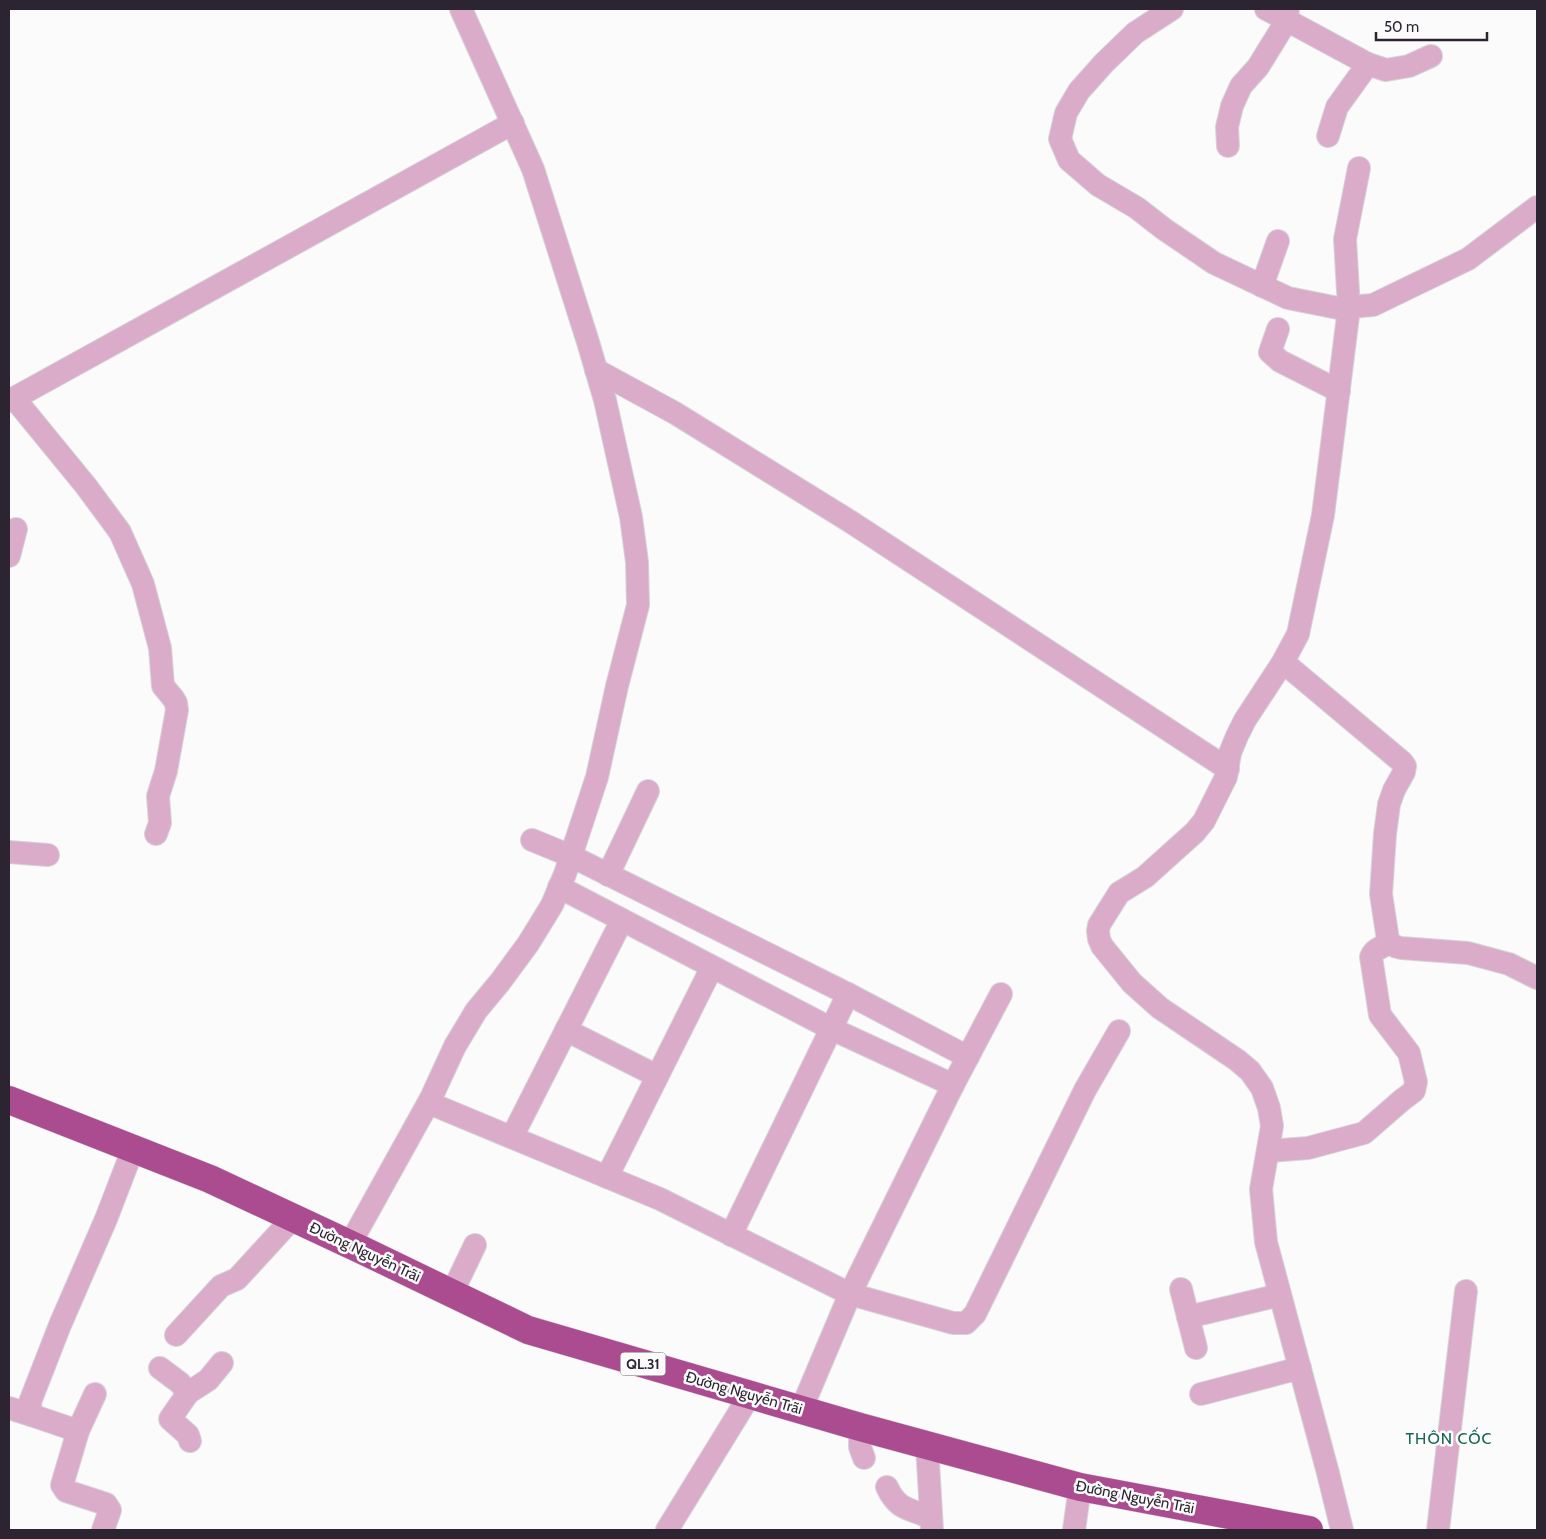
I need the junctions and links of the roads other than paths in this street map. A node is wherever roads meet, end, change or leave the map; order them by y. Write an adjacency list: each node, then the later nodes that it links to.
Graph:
1 (461, 9): 7 (street)
2 (1172, 9): 13 (street)
3 (1266, 9): 4 (street)
4 (1288, 14): 6 (street); 9 (street)
5 (1431, 56): 6 (street)
6 (1368, 64): 8 (street)
7 (513, 123): 16 (street); 18 (street)
8 (1328, 136)
9 (1228, 146)
10 (1358, 168): 14 (street)
11 (1537, 207): 14 (street)
12 (1278, 241): 13 (street)
13 (1262, 286): 14 (street)
14 (1349, 308): 17 (street)
15 (1278, 329): 17 (street)
16 (596, 370): 22 (street); 28 (street)
17 (1339, 391): 21 (street)
18 (11, 399): 24 (street)
19 (16, 529): 20 (street)
20 (9, 556)
21 (1284, 662): 22 (street); 32 (street)
22 (1228, 768): 47 (street)
23 (648, 791): 29 (street)
24 (156, 834)
25 (532, 840): 28 (street)
26 (9, 852): 27 (street)
27 (48, 855)
28 (571, 856): 29 (street); 30 (street)
29 (608, 875): 35 (street)
30 (559, 887): 31 (street); 44 (street)
31 (622, 920): 33 (street); 38 (street)
32 (1390, 943): 34 (street); 47 (street)
33 (712, 967): 37 (street); 41 (street)
34 (1537, 978)
35 (848, 994): 37 (street); 40 (street)
36 (1001, 994): 40 (street)
37 (832, 1029): 42 (street); 50 (street)
38 (566, 1030): 41 (street); 45 (street)
39 (1118, 1031): 56 (street)
40 (968, 1057): 42 (street)
41 (657, 1076): 48 (street)
42 (953, 1085): 56 (street)
43 (9, 1101): 46 (highway, Đường Nguyễn Trãi / QL.31)
44 (429, 1103): 45 (street); 51 (street)
45 (512, 1137): 48 (street)
46 (133, 1149): 49 (highway, Đường Nguyễn Trãi / QL.31); 70 (street)
47 (1268, 1151): 57 (street)
48 (606, 1177): 50 (street)
49 (293, 1218): 51 (highway, Đường Nguyễn Trãi / QL.31); 59 (street)
50 (731, 1235): 56 (street)
51 (350, 1244): 55 (highway, Đường Nguyễn Trãi / QL.31)
52 (475, 1245): 55 (street)
53 (1181, 1289): 58 (street)
54 (1466, 1291): 84 (street)
55 (452, 1293): 67 (highway, Đường Nguyễn Trãi / QL.31)
56 (850, 1294): 69 (street)
57 (1280, 1295): 58 (street); 63 (street)
58 (1188, 1317): 60 (street)
59 (176, 1335)
60 (1196, 1348)
61 (222, 1363): 64 (street)
62 (160, 1368): 64 (street)
63 (1300, 1368): 66 (street); 83 (street)
64 (188, 1393): 73 (street)
65 (96, 1394): 72 (street)
66 (1202, 1394)
67 (750, 1395): 69 (highway, Đường Nguyễn Trãi / QL.31); 80 (street)
68 (9, 1408): 70 (street)
69 (801, 1410): 71 (highway, Đường Nguyễn Trãi / QL.31)
70 (31, 1415): 72 (street)
71 (860, 1427): 74 (highway, Đường Nguyễn Trãi / QL.31); 75 (street)
72 (78, 1431): 79 (street)
73 (190, 1441)
74 (927, 1445): 77 (highway, Đường Nguyễn Trãi / QL.31); 78 (street)
75 (864, 1458)
76 (887, 1486): 78 (street)
77 (1080, 1487): 81 (street); 82 (highway, Đường Nguyễn Trãi / QL.31)
78 (932, 1524)
79 (103, 1530)
80 (666, 1530)
81 (1074, 1530)
82 (1309, 1530)
83 (1342, 1530)
84 (1438, 1530)

